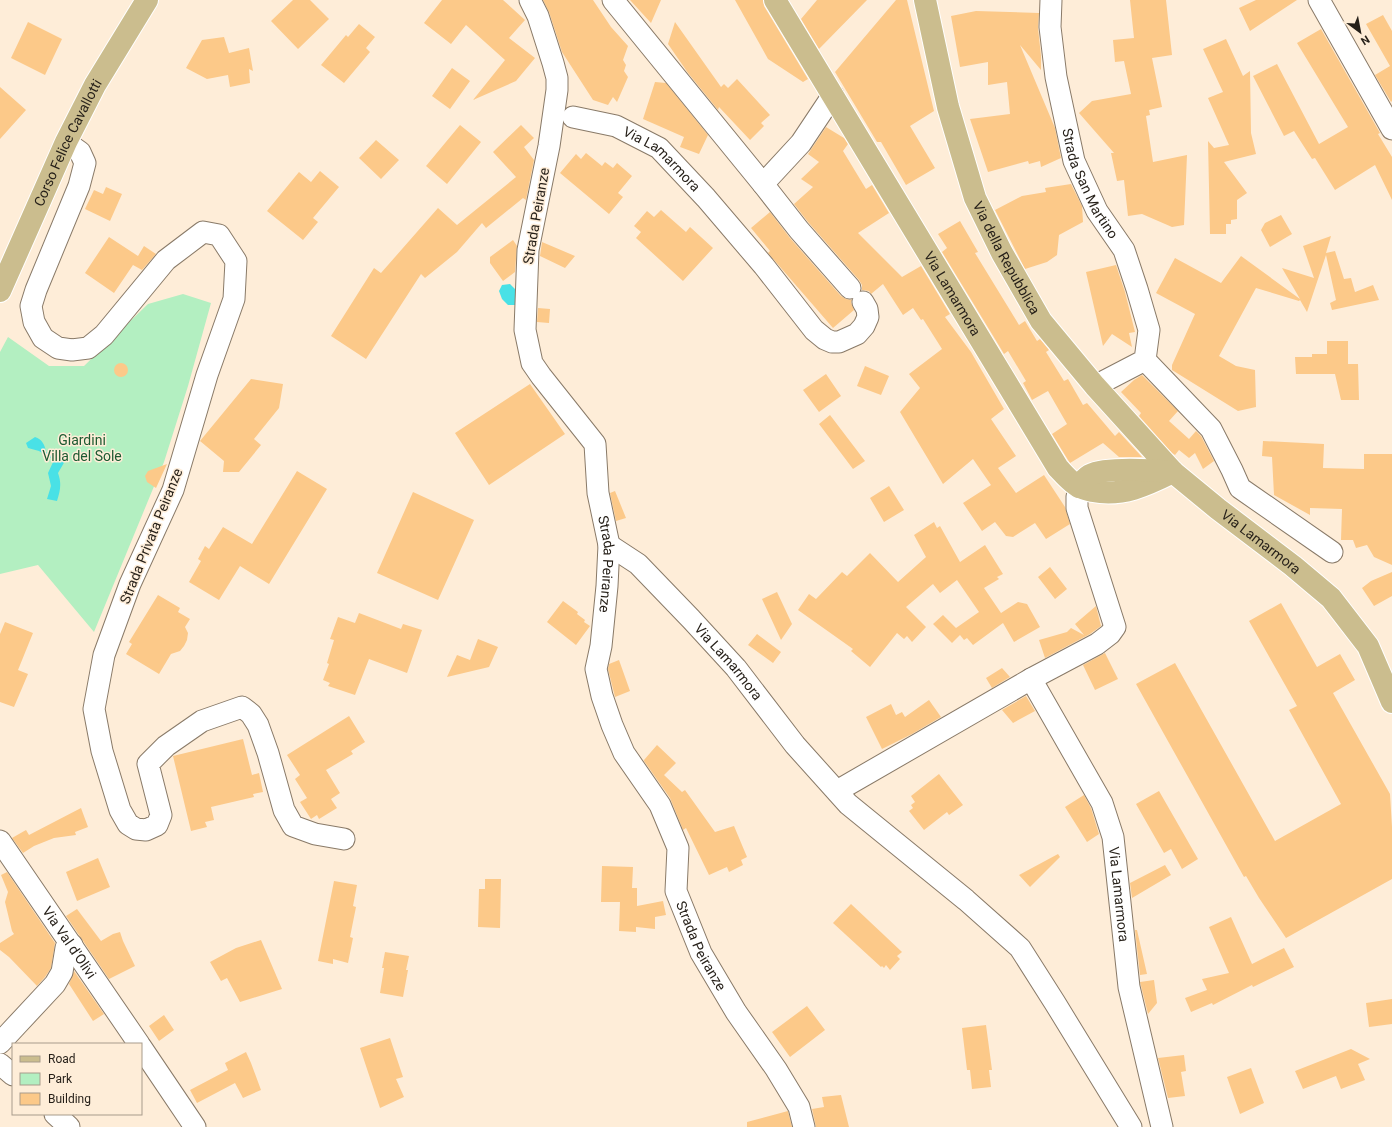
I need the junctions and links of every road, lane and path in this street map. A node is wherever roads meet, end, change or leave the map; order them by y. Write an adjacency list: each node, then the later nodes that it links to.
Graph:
1 (147, 0): 11 (main road, Corso Felice Cavallotti)
2 (530, 0): 18 (street, Strada Peiranze)
3 (613, 0): 12 (street, Via Lamarmora)
4 (775, 0): 8 (main road, Via Lamarmora)
5 (925, 0): 15 (main road, Via della Repubblica)
6 (1051, 0): 14 (street, Strada San Martino)
7 (1319, 0): 10 (street)
8 (833, 95): 12 (street); 17 (main road, Via Lamarmora)
9 (573, 117): 12 (street, Via Lamarmora)
10 (1392, 129)
11 (66, 142): 13 (main road, Corso Felice Cavallotti); 23 (street, Strada Privata Peiranze)
12 (763, 184)
13 (0, 291)
14 (1145, 360): 15 (street); 19 (street)
15 (1095, 386): 16 (main road, Via della Repubblica)
16 (1172, 472): 17 (main road); 21 (main road, Via Lamarmora)
17 (1079, 487): 20 (street)
18 (609, 545): 22 (street, Via Lamarmora); 34 (street, Strada Peiranze)
19 (1332, 552)
20 (1031, 679): 22 (street); 36 (street, Via Lamarmora)
21 (1392, 702)
22 (837, 791): 35 (street, Via Lamarmora)
23 (344, 839)
24 (0, 841): 25 (street, Via Val d'Olivi)
25 (72, 945): 26 (street); 27 (street, Via Val d'Olivi)
26 (0, 1043)
27 (138, 1043)
28 (142, 1048): 33 (street)
29 (0, 1064): 30 (street)
30 (12, 1074)
31 (56, 1115): 32 (street)
32 (69, 1127)
33 (195, 1127)
34 (804, 1127)
35 (1131, 1127)
36 (1162, 1127)

